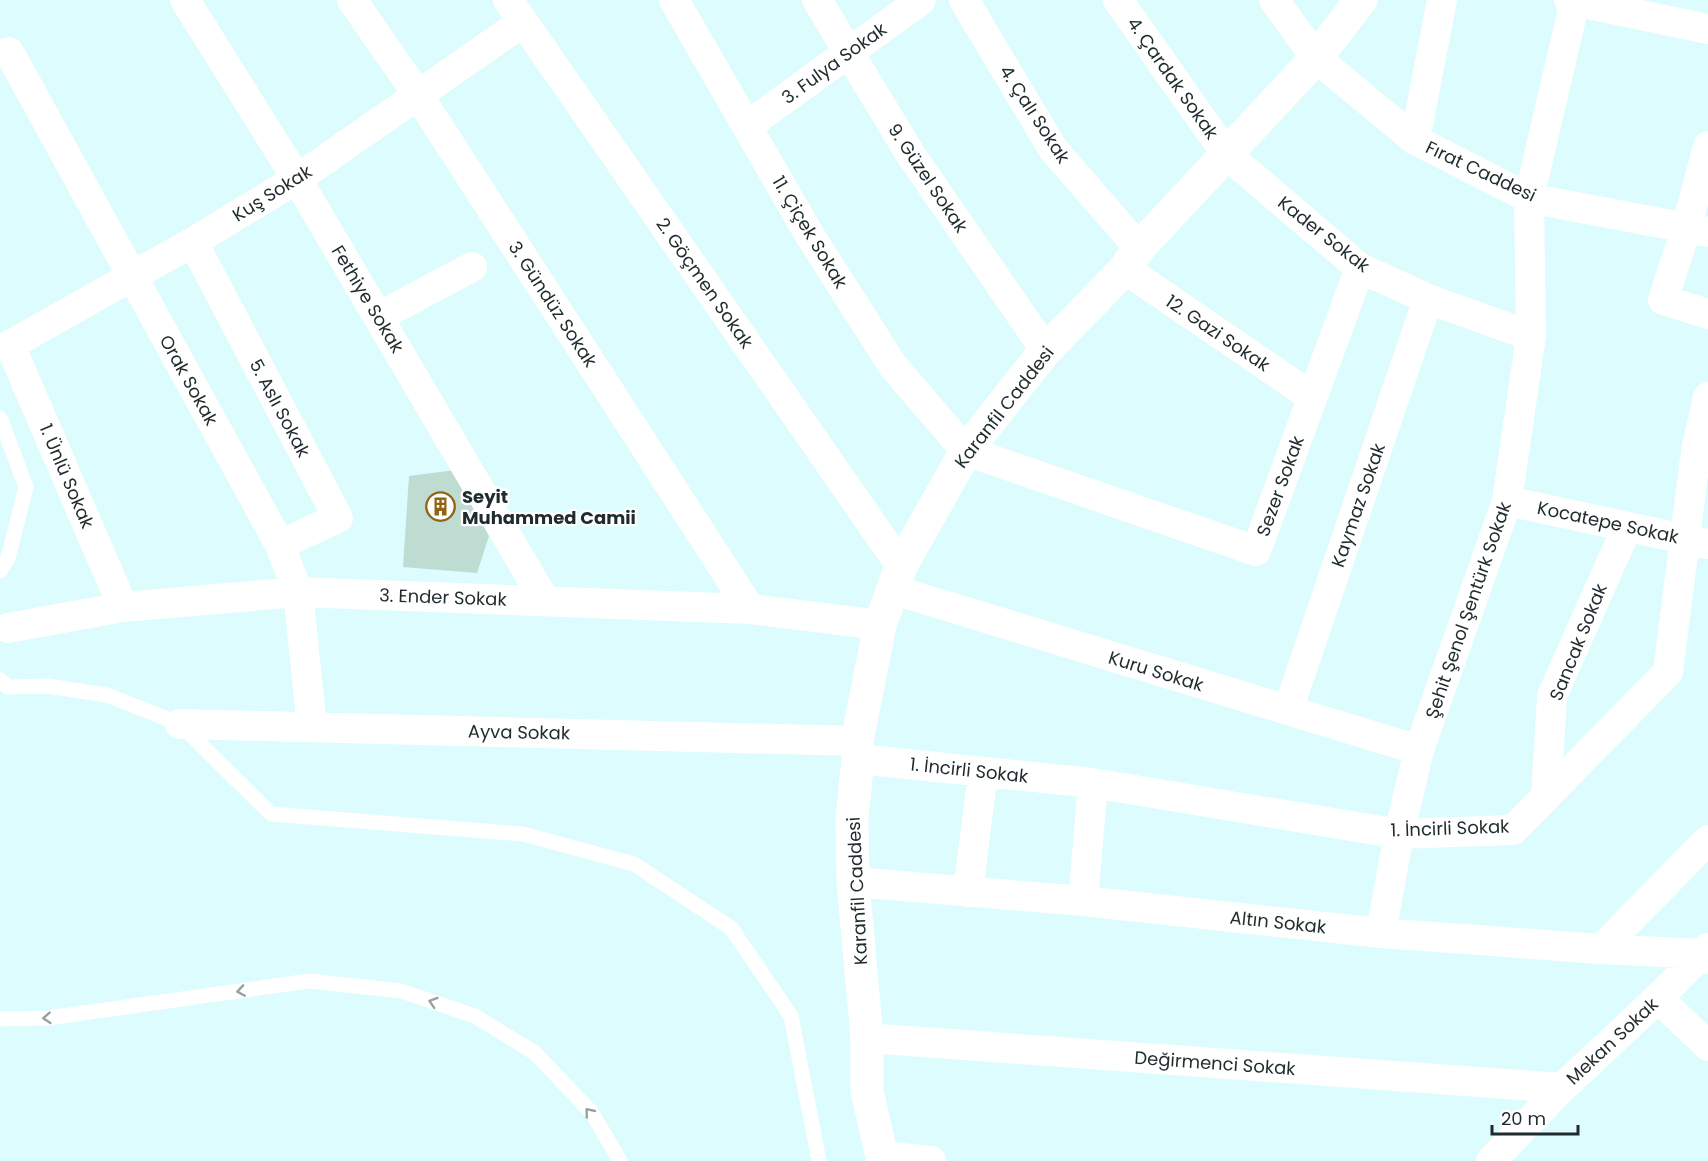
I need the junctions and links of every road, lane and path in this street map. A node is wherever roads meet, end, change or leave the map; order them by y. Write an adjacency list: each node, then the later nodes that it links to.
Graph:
1 (185, 0): 22 (street, Fethiye Sokak)
2 (352, 0): 17 (street, 3. Gündüz Sokak)
3 (674, 0): 18 (street, 11. Çiçek Sokak)
4 (817, 0): 15 (street, 9. Güzel Sokak)
5 (921, 0): 15 (street, 3. Fulya Sokak)
6 (964, 0): 26 (street, 4. Çalı Sokak)
7 (1118, 0): 21 (street, 4. Çardak Sokak)
8 (1274, 0): 16 (street, Fırat Caddesi)
9 (1361, 0): 16 (street, Karanfil Caddesi)
10 (1442, 0): 19 (street)
11 (1572, 1): 13 (street); 23 (street, Şehit Şenol Şentürk Sokak)
12 (515, 11): 17 (street, Kuş Sokak); 46 (street, 2. Göçmen Sokak)
13 (1708, 29)
14 (9, 52): 29 (street, Orak Sokak)
15 (849, 52): 18 (street, 3. Fulya Sokak); 35 (street, 9. Güzel Sokak)
16 (1316, 58): 19 (street, Fırat Caddesi); 21 (street, Karanfil Caddesi)
17 (418, 95): 22 (street, Kuş Sokak); 50 (street, 3. Gündüz Sokak)
18 (747, 126): 39 (street, 11. Çiçek Sokak)
19 (1415, 140): 23 (street, Fırat Caddesi)
20 (1708, 146): 24 (street)
21 (1227, 155): 26 (street, Karanfil Caddesi); 28 (street, Kader Sokak)
22 (297, 179): 25 (street, Kuş Sokak); 32 (street, Fethiye Sokak)
23 (1529, 198): 24 (street, Fırat Caddesi); 33 (street, Şehit Şenol Şentürk Sokak)
24 (1697, 230): 31 (street)
25 (193, 242): 29 (street, Kuş Sokak); 44 (street, 5. Aslı Sokak)
26 (1132, 259): 35 (street, Karanfil Caddesi); 36 (street, 12. Gazi Sokak)
27 (472, 267): 32 (street)
28 (1360, 268): 30 (street, Kader Sokak); 36 (street, Sezer Sokak)
29 (132, 276): 34 (street, Kuş Sokak); 44 (street, Orak Sokak)
30 (1428, 299): 33 (street, Kader Sokak); 54 (street, Kaymaz Sokak)
31 (1708, 314)
32 (378, 317): 48 (street, Fethiye Sokak)
33 (1531, 336): 41 (street, Şehit Şenol Şentürk Sokak)
34 (10, 345): 49 (street, 1. Ünlü Sokak)
35 (1046, 351): 39 (street, Karanfil Caddesi)
36 (1312, 397): 39 (street, Sezer Sokak)
37 (1708, 397): 40 (street, 1. İncirli Sokak)
38 (0, 418): 45 (lane)
39 (966, 451): 46 (street, Karanfil Caddesi)
40 (1702, 453): 43 (street, 1. İncirli Sokak)
41 (1507, 501): 42 (street, Kocatepe Sokak); 58 (street, Şehit Şenol Şentürk Sokak)
42 (1627, 527): 43 (street, Kocatepe Sokak); 61 (street, Sancak Sokak)
43 (1696, 542): 61 (street, 1. İncirli Sokak)
44 (280, 545): 47 (street, Orak Sokak)
45 (0, 571)
46 (898, 578): 51 (street, Karanfil Caddesi); 54 (street, Kuru Sokak)
47 (298, 592): 48 (street, 3. Ender Sokak); 49 (street, 3. Ender Sokak); 56 (street, Orak Sokak)
48 (545, 601): 50 (street, 3. Ender Sokak)
49 (123, 607): 52 (street, 3. Ender Sokak)
50 (750, 609): 51 (street, 3. Ender Sokak)
51 (880, 625): 57 (street, Karanfil Caddesi)
52 (8, 628)
53 (0, 680): 55 (lane)
54 (1288, 710): 58 (street, Kuru Sokak)
55 (180, 724): 56 (street, Ayva Sokak); 77 (lane)
56 (312, 727): 57 (street, Ayva Sokak)
57 (858, 750): 59 (street, 1. İncirli Sokak); 64 (street, Karanfil Caddesi)
58 (1419, 750): 62 (street, Şehit Şenol Şentürk Sokak)
59 (983, 772): 60 (street, 1. İncirli Sokak); 65 (street)
60 (1093, 783): 62 (street, 1. İncirli Sokak); 66 (street)
61 (1546, 797): 62 (street, 1. İncirli Sokak)
62 (1399, 834): 67 (street, Şehit Şenol Şentürk Sokak)
63 (1708, 840): 68 (street)
64 (853, 882): 65 (street, Altın Sokak); 72 (street, Karanfil Caddesi)
65 (968, 892): 66 (street, Altın Sokak)
66 (1083, 901): 67 (street, Altın Sokak)
67 (1381, 933): 68 (street, Altın Sokak)
68 (1601, 949): 69 (street, Altın Sokak)
69 (1706, 954): 70 (street, Mekan Sokak)
70 (1658, 998): 73 (street); 74 (street, Mekan Sokak)
71 (0, 1019): 76 (lane, one-way to 71)
72 (867, 1038): 74 (street, Değirmenci Sokak); 75 (street, Karanfil Caddesi)
73 (1708, 1046)
74 (1562, 1088): 79 (street, Mekan Sokak)
75 (883, 1158): 78 (street)
76 (620, 1161)
77 (819, 1161)
78 (931, 1161)
79 (1491, 1161)

